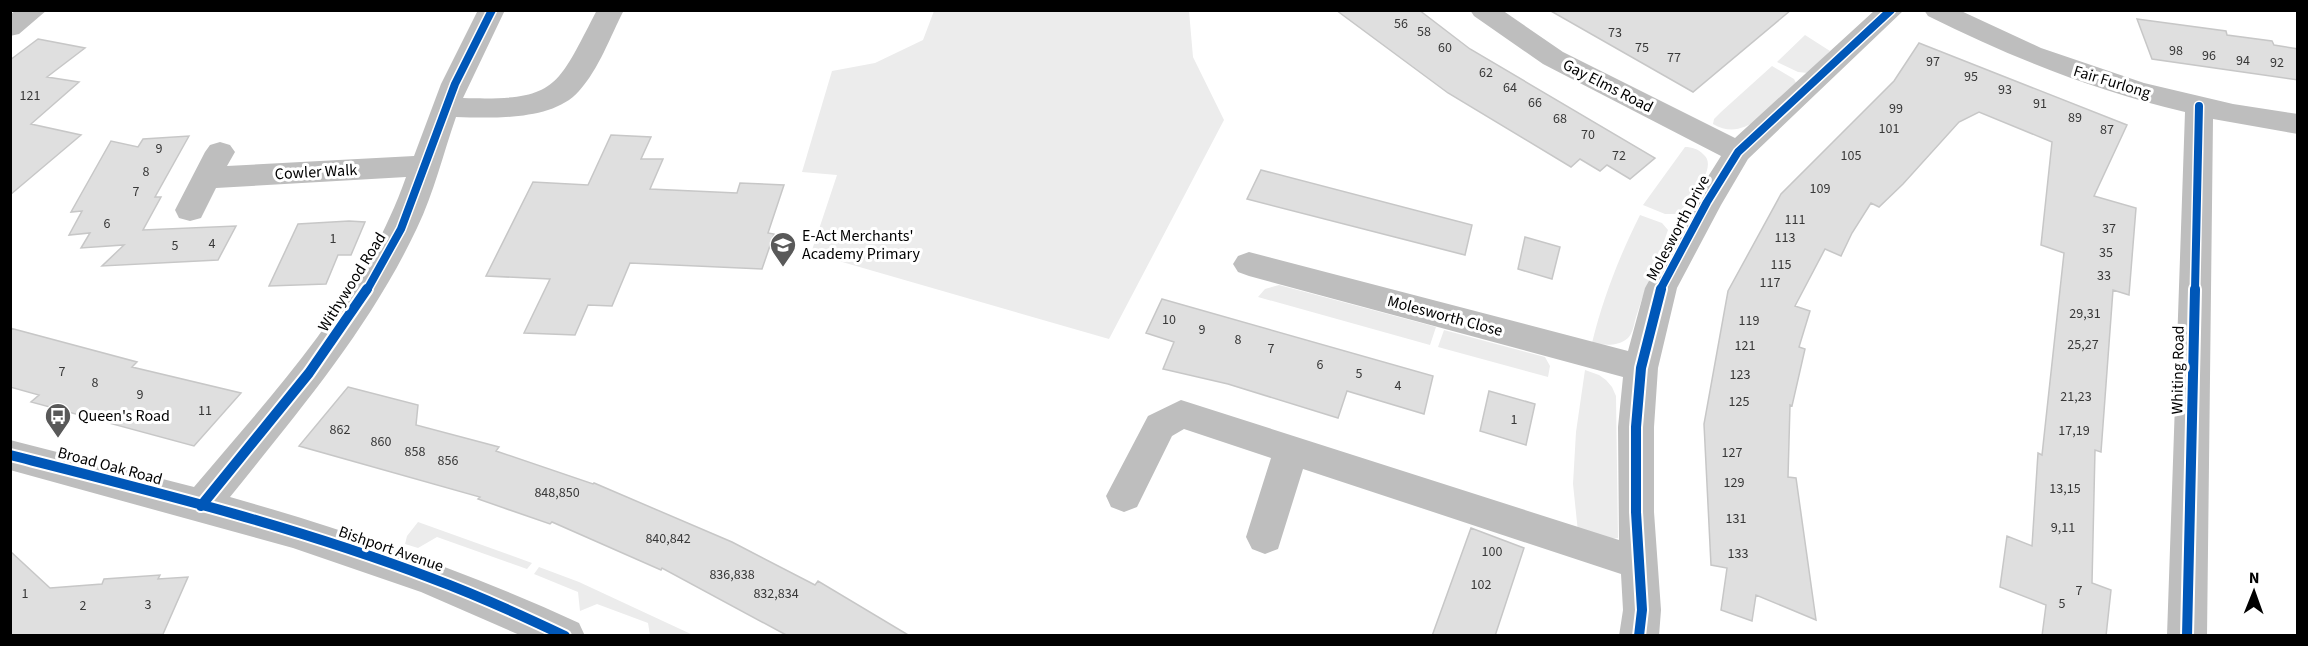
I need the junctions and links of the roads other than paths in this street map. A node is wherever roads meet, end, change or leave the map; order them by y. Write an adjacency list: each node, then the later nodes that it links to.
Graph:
1 (34, 10): 7 (street)
2 (492, 10): 9 (street, Withywood Road)
3 (611, 10): 9 (street)
4 (1483, 10): 12 (street, Gay Elms Road)
5 (1891, 10): 12 (street, Molesworth Drive)
6 (1936, 10): 8 (street, Fair Furlong)
7 (10, 28)
8 (2199, 106): 10 (street, Fair Furlong); 26 (street, Whiting Road)
9 (446, 107): 13 (street, Withywood Road)
10 (2298, 123)
11 (220, 152): 14 (street)
12 (1738, 152): 17 (street, Molesworth Drive)
13 (425, 166): 14 (street, Cowler Walk); 21 (street, Withywood Road)
14 (207, 178): 15 (street)
15 (190, 210)
16 (1249, 264): 17 (street, Molesworth Close)
17 (1641, 368): 23 (street, Molesworth Drive)
18 (1291, 450): 20 (street); 22 (street); 23 (street)
19 (10, 455): 21 (street, Broad Oak Road)
20 (1124, 496)
21 (201, 506): 24 (street, Bishport Avenue)
22 (1265, 537)
23 (1640, 563): 25 (street, Molesworth Drive)
24 (565, 636)
25 (1639, 636)
26 (2187, 636)

